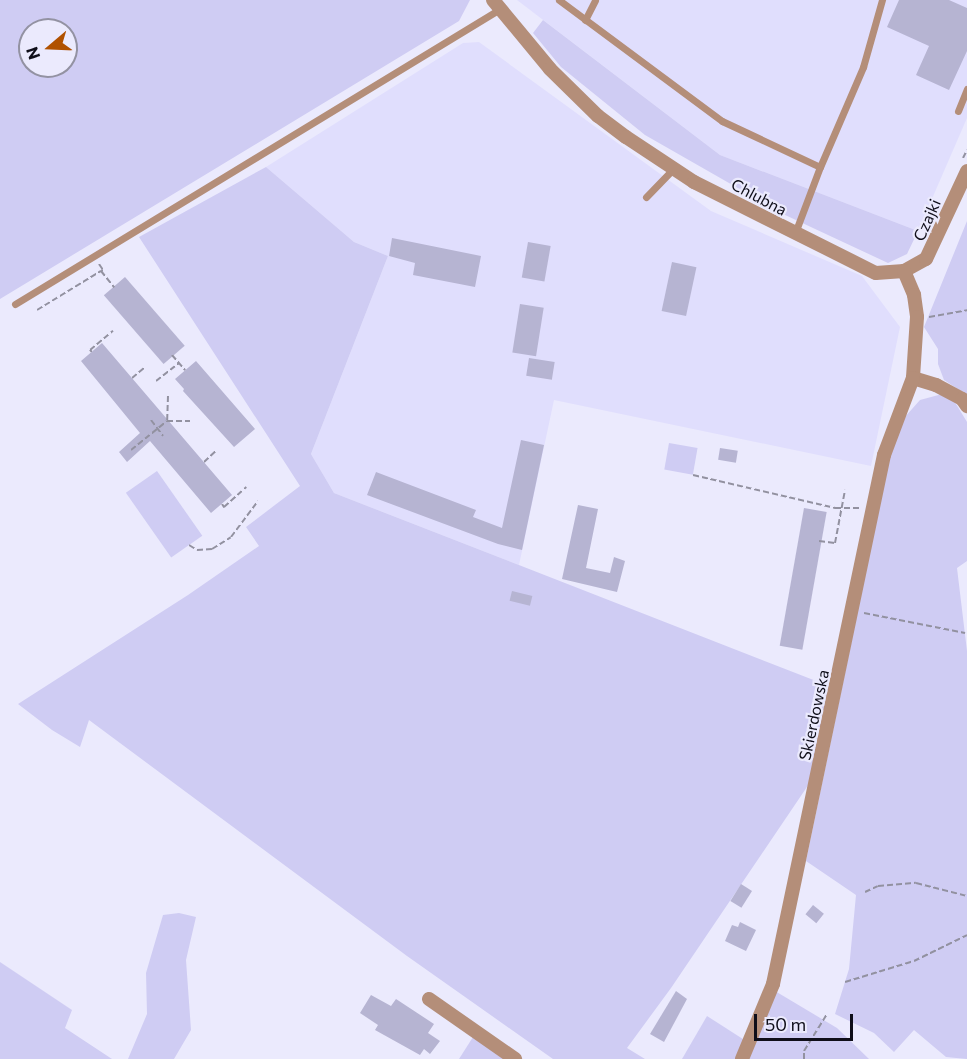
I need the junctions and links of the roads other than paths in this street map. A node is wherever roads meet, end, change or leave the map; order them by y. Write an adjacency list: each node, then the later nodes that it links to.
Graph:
1 (559, 0): 5 (lane)
2 (595, 0): 5 (lane)
3 (882, 0): 8 (lane)
4 (496, 4): 9 (street, Chlubna); 14 (lane)
5 (585, 20): 8 (lane)
6 (967, 89): 7 (lane)
7 (958, 111)
8 (820, 167): 12 (lane)
9 (673, 169): 11 (lane); 12 (street, Chlubna)
10 (967, 171): 13 (street, Czajki)
11 (646, 197)
12 (795, 234): 13 (street, Chlubna)
13 (904, 271): 15 (street)
14 (15, 304)
15 (913, 378): 16 (street); 19 (street, Skierdowska)
16 (967, 406)
17 (429, 999): 18 (street)
18 (515, 1059)
19 (742, 1059)

